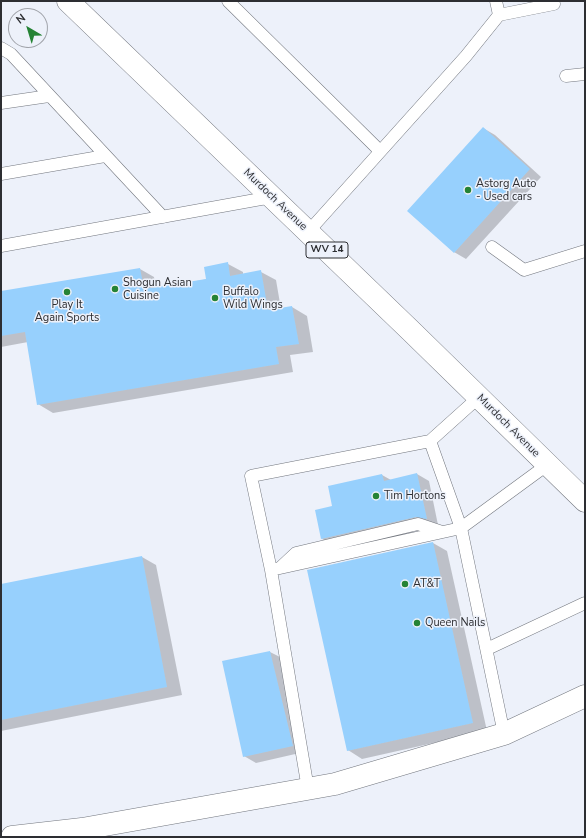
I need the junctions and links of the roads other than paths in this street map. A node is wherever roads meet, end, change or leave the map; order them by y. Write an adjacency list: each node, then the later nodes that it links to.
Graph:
1 (68, 1): 14 (main road, Murdoch Avenue / WV 14)
2 (228, 1): 11 (lane)
3 (496, 1): 5 (lane)
4 (554, 4): 5 (lane)
5 (499, 15): 11 (lane)
6 (1, 48): 9 (lane)
7 (585, 74): 8 (lane)
8 (566, 76)
9 (49, 96): 10 (lane); 12 (lane)
10 (1, 103)
11 (380, 152): 16 (lane)
12 (105, 156): 13 (lane); 15 (lane)
13 (1, 174)
14 (272, 198): 15 (lane); 16 (main road, Murdoch Avenue / WV 14)
15 (162, 217): 17 (lane)
16 (308, 232): 20 (main road, Murdoch Avenue / WV 14)
17 (1, 246)
18 (492, 247): 19 (lane)
19 (585, 251)
20 (479, 397): 21 (lane); 22 (main road, Murdoch Avenue / WV 14)
21 (430, 441): 24 (lane); 25 (lane)
22 (547, 465): 23 (main road, Murdoch Avenue / WV 14); 24 (lane)
23 (585, 501)
24 (461, 528): 25 (lane); 27 (lane)
25 (276, 568): 30 (lane)
26 (585, 602): 27 (lane)
27 (487, 649): 29 (lane)
28 (585, 696): 29 (main road)
29 (504, 734): 30 (main road)
30 (308, 789): 31 (main road)
31 (12, 837)

